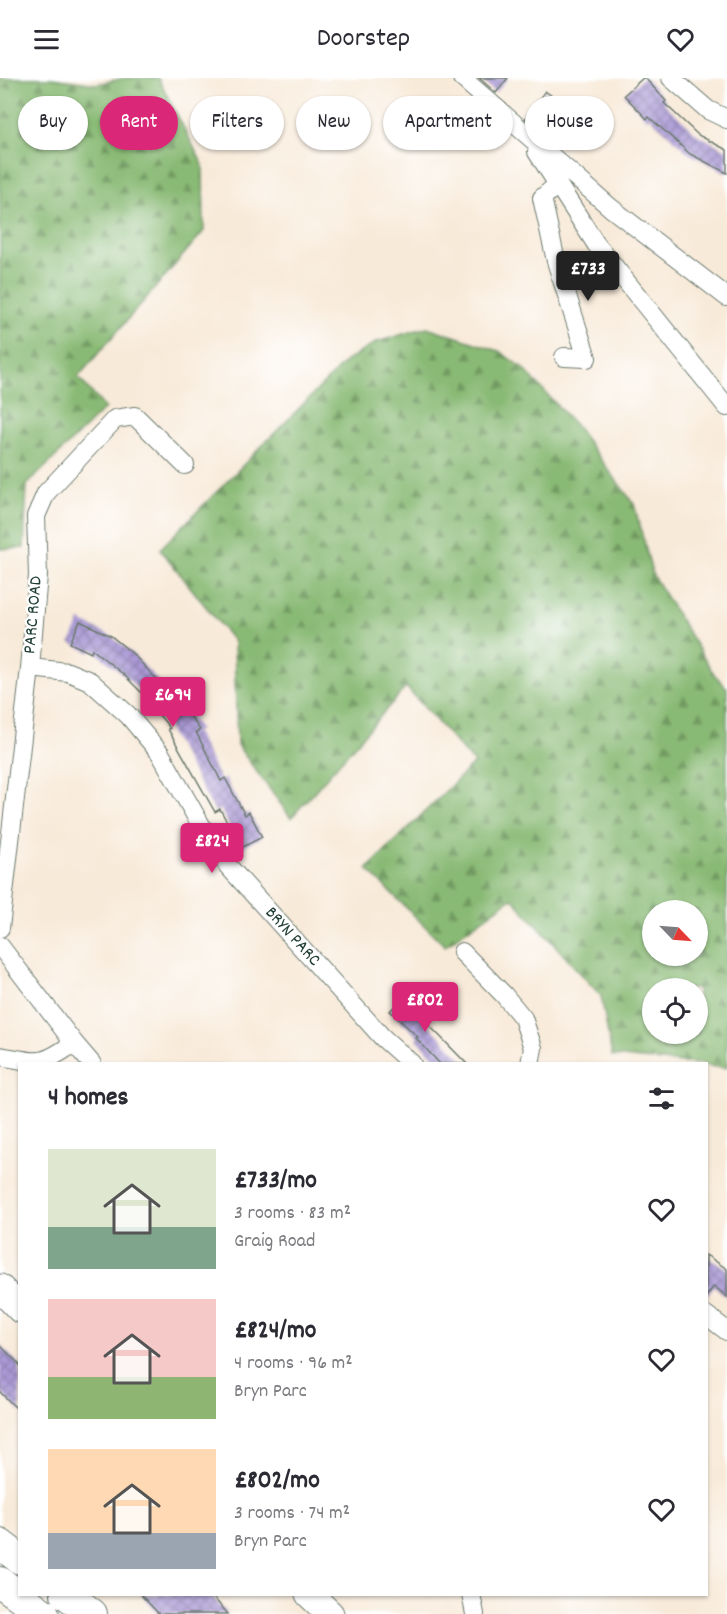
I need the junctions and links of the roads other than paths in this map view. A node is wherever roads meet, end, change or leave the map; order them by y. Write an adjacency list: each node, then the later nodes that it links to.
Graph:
1 (462, 78): 4 (street)
2 (671, 78): 3 (street)
3 (727, 119)
4 (525, 132)
5 (536, 150): 7 (street)
6 (545, 150): 8 (street)
7 (558, 184): 9 (street); 10 (street)
8 (727, 297)
9 (564, 357)
10 (727, 407)
11 (185, 465): 12 (street, PARC ROAD)
12 (30, 668): 13 (street, PARC ROAD); 21 (street, BRYN PARC)
13 (0, 928)
14 (0, 946): 16 (street)
15 (462, 952): 22 (street)
16 (74, 1043): 19 (street); 20 (street)
17 (0, 1056): 18 (street)
18 (33, 1062)
19 (41, 1062)
20 (90, 1062)
21 (410, 1062)
22 (530, 1062)
23 (0, 1288): 24 (main road)
24 (18, 1307)
25 (708, 1317): 26 (street)
26 (727, 1331)
27 (0, 1544): 28 (main road)
28 (18, 1558)
29 (0, 1582): 30 (main road)
30 (18, 1595)
31 (19, 1596): 35 (main road)
32 (69, 1596): 36 (main road)
33 (311, 1596): 37 (main road)
34 (471, 1596): 38 (street)
35 (44, 1614)
36 (92, 1614)
37 (330, 1614)
38 (475, 1614)

